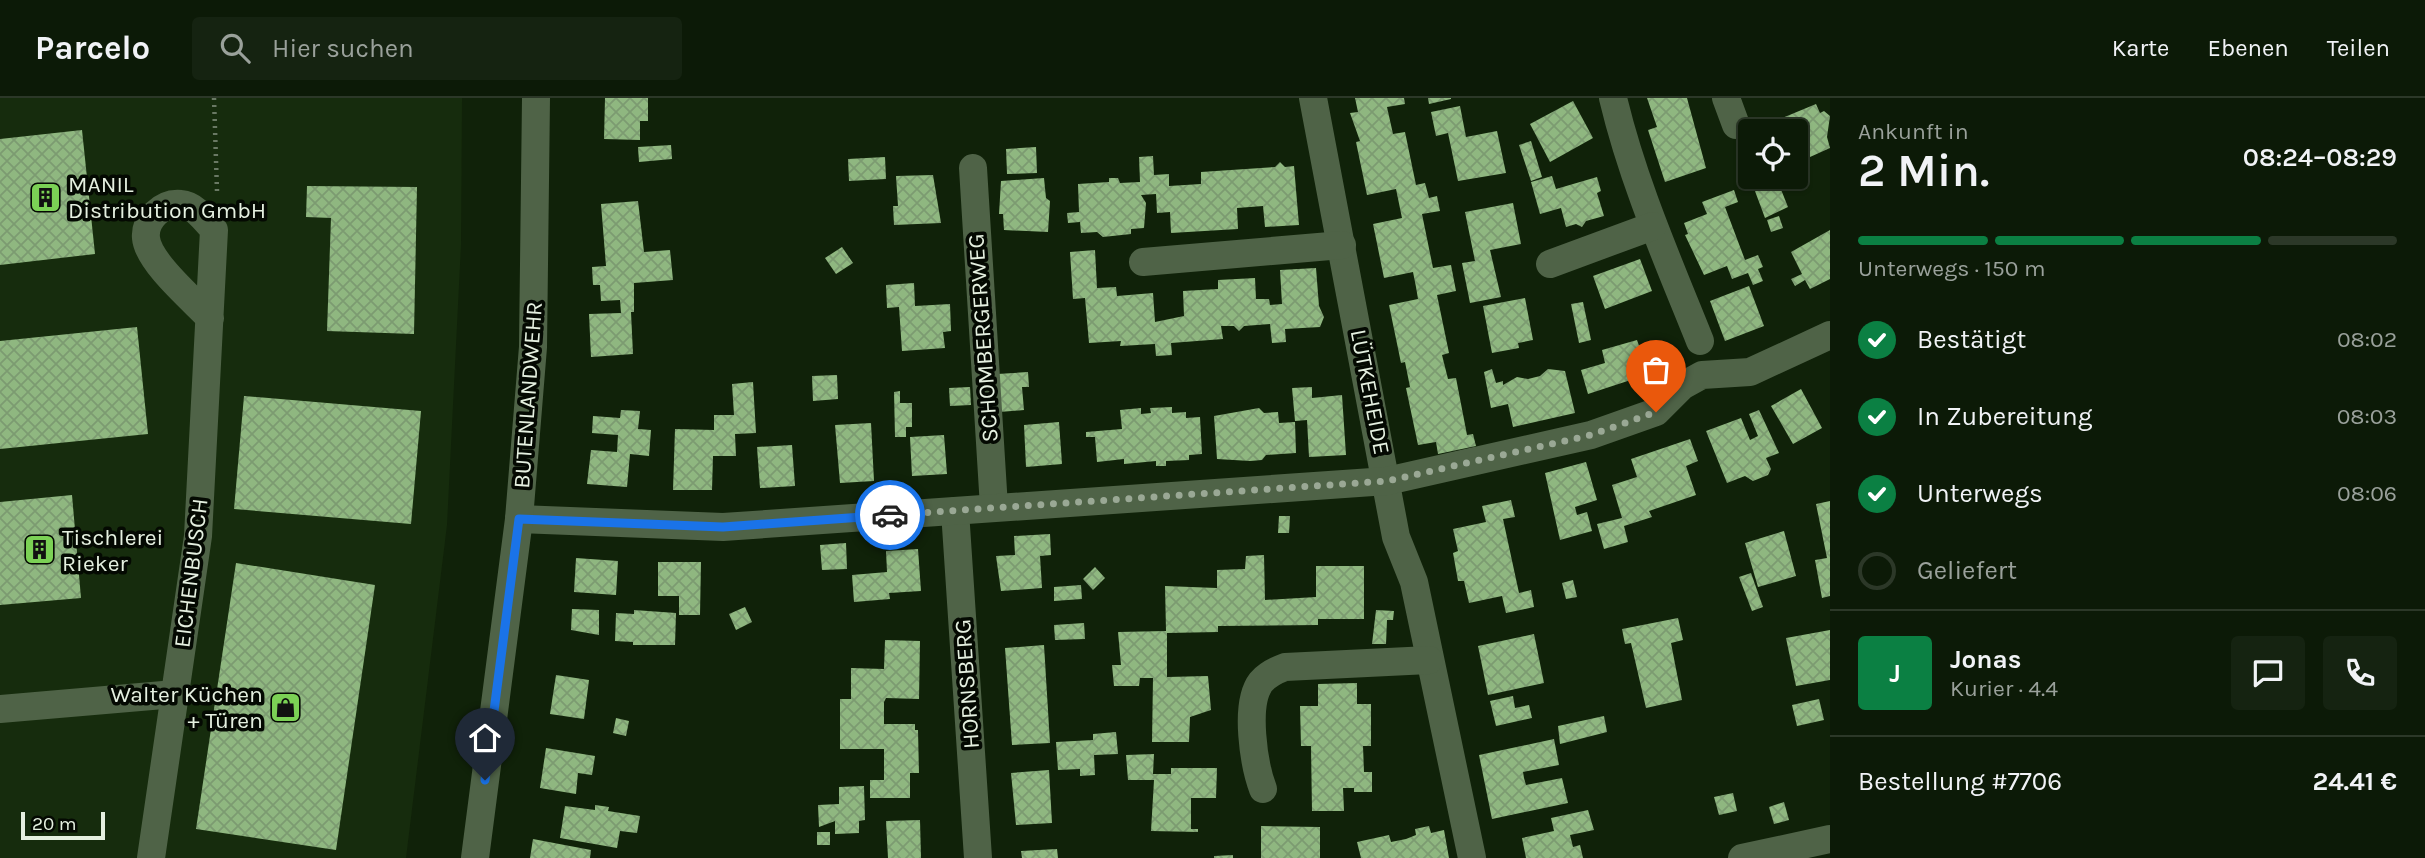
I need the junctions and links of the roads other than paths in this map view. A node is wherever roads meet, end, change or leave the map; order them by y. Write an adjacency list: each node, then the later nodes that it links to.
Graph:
1 (536, 98): 17 (street, BUTENLANDWEHR)
2 (1313, 98): 8 (street, LÜTKEHEIDE)
3 (1614, 98): 7 (street)
4 (1726, 98): 5 (street)
5 (1736, 125)
6 (973, 168): 15 (street, SCHOMBERGERWEG)
7 (1653, 226): 10 (street); 13 (street)
8 (1342, 245): 9 (street); 14 (street, LÜTKEHEIDE)
9 (1143, 261)
10 (1550, 264)
11 (210, 318): 11 (street, EICHENBUSCH); 19 (street, EICHENBUSCH)
12 (1830, 335): 14 (street)
13 (1700, 341)
14 (1387, 481): 15 (street); 18 (street, LÜTKEHEIDE)
15 (994, 507): 16 (street)
16 (955, 511): 17 (street); 25 (street, HORNSBERG)
17 (519, 519): 24 (street, BUTENLANDWEHR)
18 (1429, 660): 21 (street); 26 (street, LÜTKEHEIDE)
19 (175, 694): 20 (street); 23 (street, EICHENBUSCH)
20 (0, 709)
21 (1263, 789)
22 (1830, 839): 27 (street)
23 (152, 858)
24 (475, 858)
25 (978, 858)
26 (1472, 858)
27 (1742, 858)

